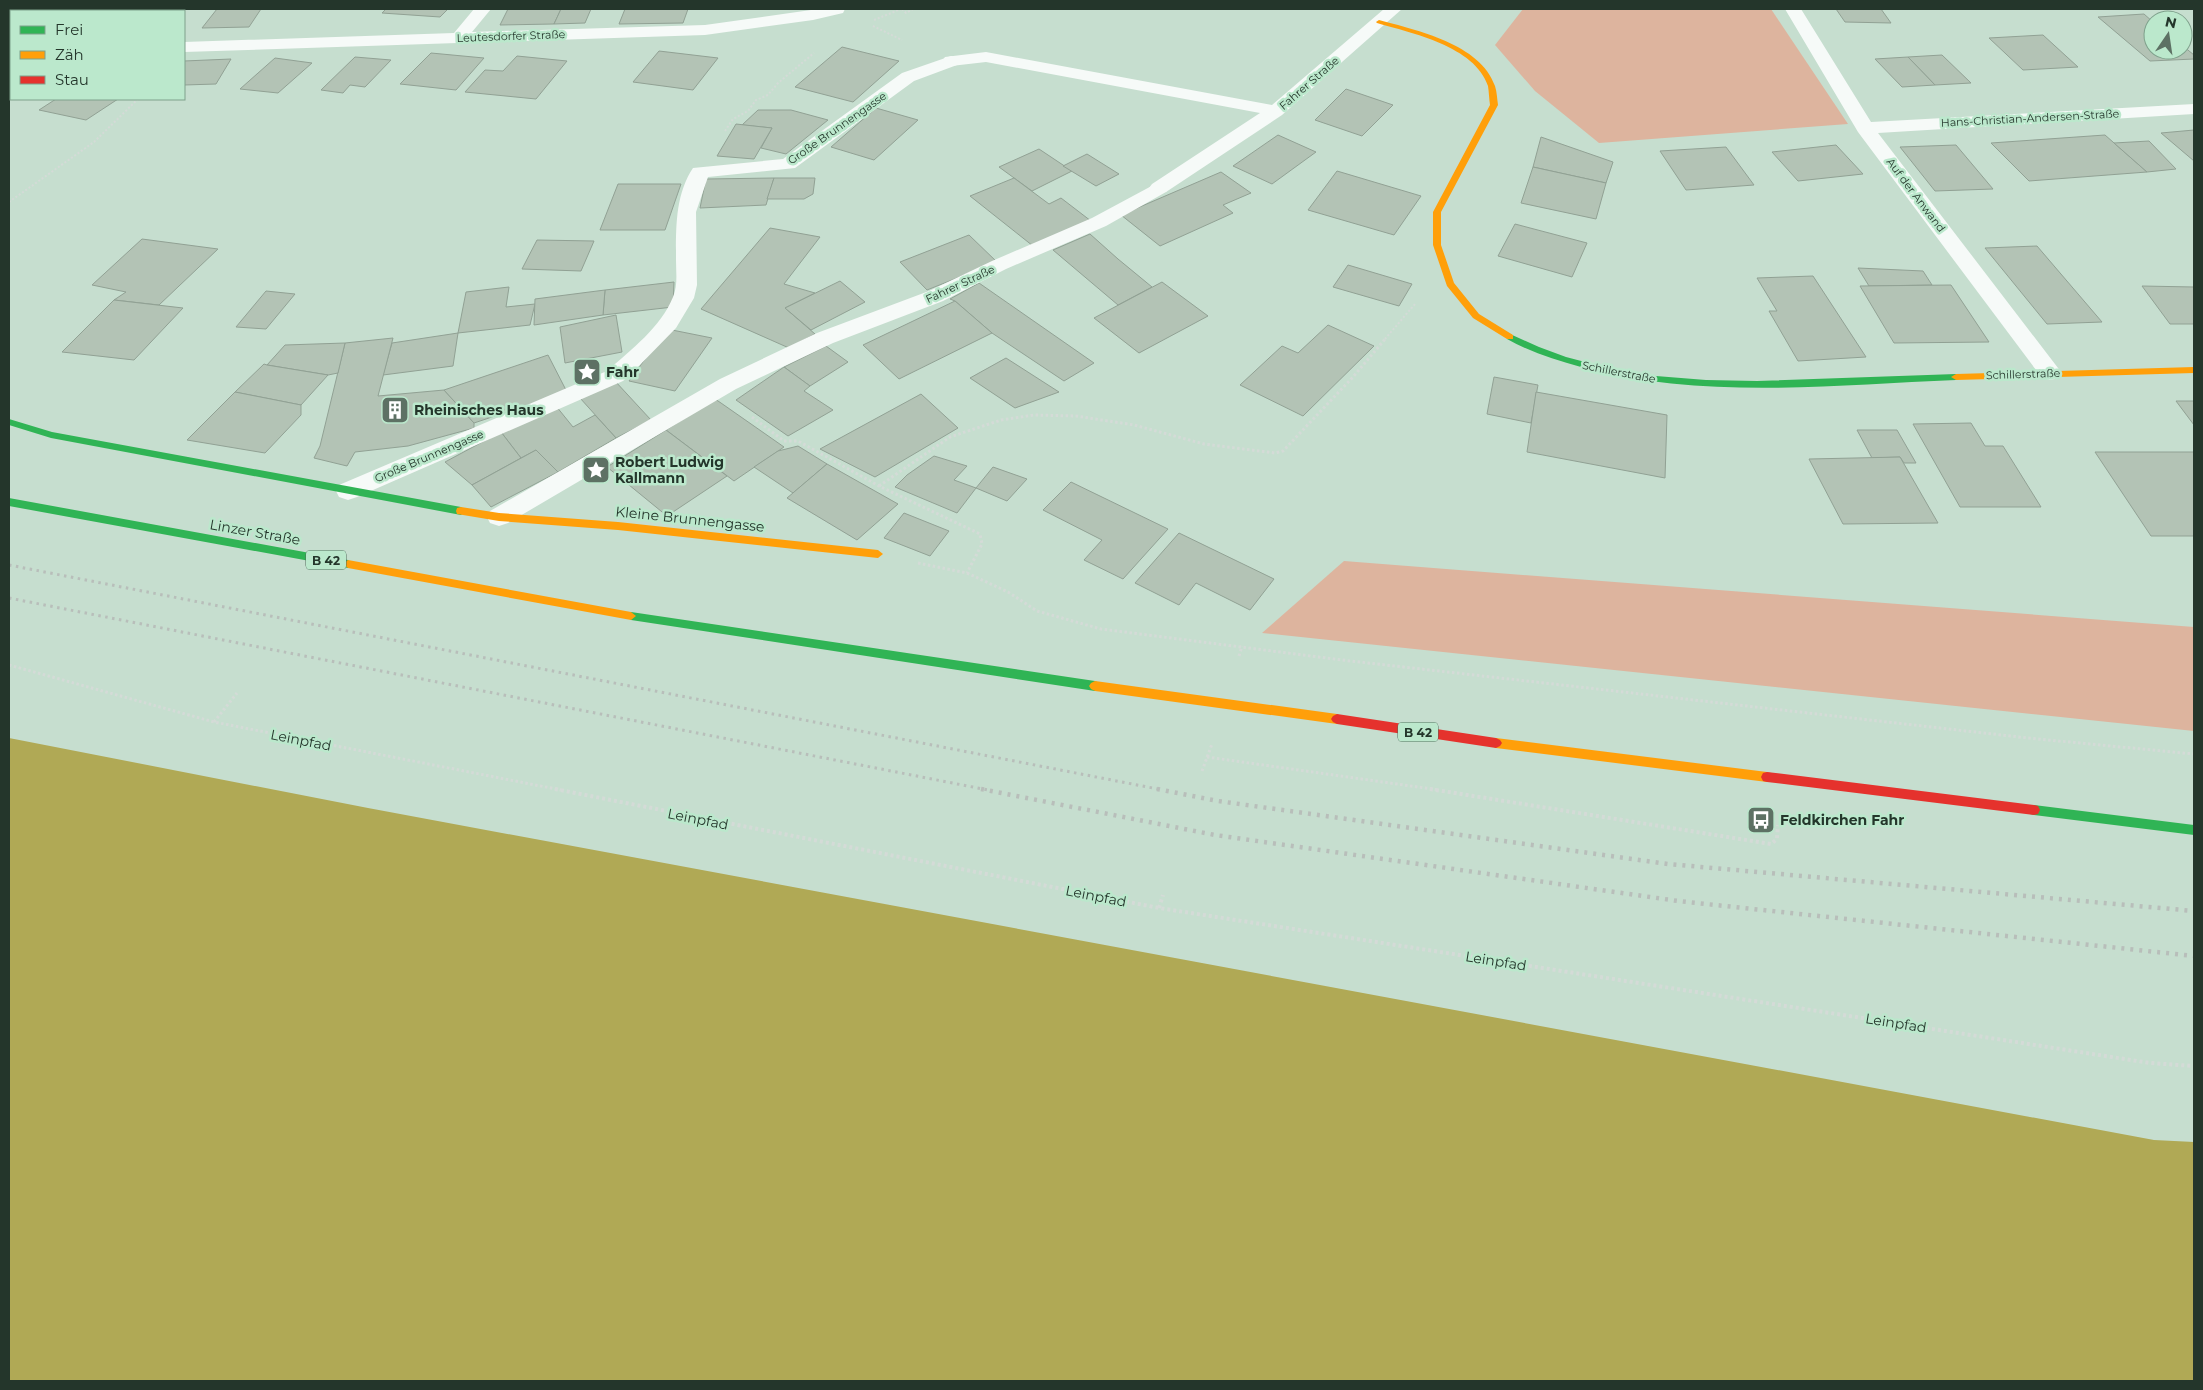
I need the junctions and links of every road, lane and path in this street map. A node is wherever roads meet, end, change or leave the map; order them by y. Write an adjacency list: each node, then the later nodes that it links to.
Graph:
1 (483, 9): 9 (street)
2 (837, 9): 9 (street, Leutesdorfer Straße)
3 (901, 9): 4 (path); 8 (path)
4 (913, 9)
5 (1394, 9): 7 (street, Fahrer Straße)
6 (1793, 9): 16 (street, Auf der Anwand)
7 (1379, 22): 14 (street, Fahrer Straße); 18 (street, Schillerstraße)
8 (868, 23)
9 (459, 38): 10 (street, Leutesdorfer Straße)
10 (185, 47)
11 (815, 52): 15 (path)
12 (137, 100): 17 (path)
13 (2194, 108): 16 (street, Hans-Christian-Andersen-Straße)
14 (1276, 111): 21 (street, Fahrer Straße); 24 (street, Große Brunnengasse)
15 (729, 126)
16 (1865, 128): 20 (street, Auf der Anwand)
17 (9, 202)
18 (1447, 274): 20 (street, Schillerstraße); 23 (path)
19 (2194, 370): 20 (street, Schillerstraße)
20 (2050, 373)
21 (716, 391): 23 (path); 26 (street, Fahrer Straße)
22 (9, 422): 24 (street)
23 (879, 486): 28 (path)
24 (348, 491): 26 (street)
25 (9, 502): 39 (street, Linzer Straße / B 42)
26 (499, 518): 27 (street, Kleine Brunnengasse)
27 (878, 554): 28 (path)
28 (967, 573): 29 (path)
29 (1242, 646): 30 (path); 35 (path)
30 (1239, 656)
31 (9, 665): 33 (path, Leinpfad)
32 (237, 693): 33 (path)
33 (214, 722): 41 (path, Leinpfad)
34 (1212, 744): 36 (path)
35 (2194, 754)
36 (1207, 757): 37 (path); 38 (path)
37 (1202, 771)
38 (1778, 825)
39 (2194, 830)
40 (1163, 895): 41 (path)
41 (1159, 908): 42 (path, Leinpfad)
42 (2194, 1066)

